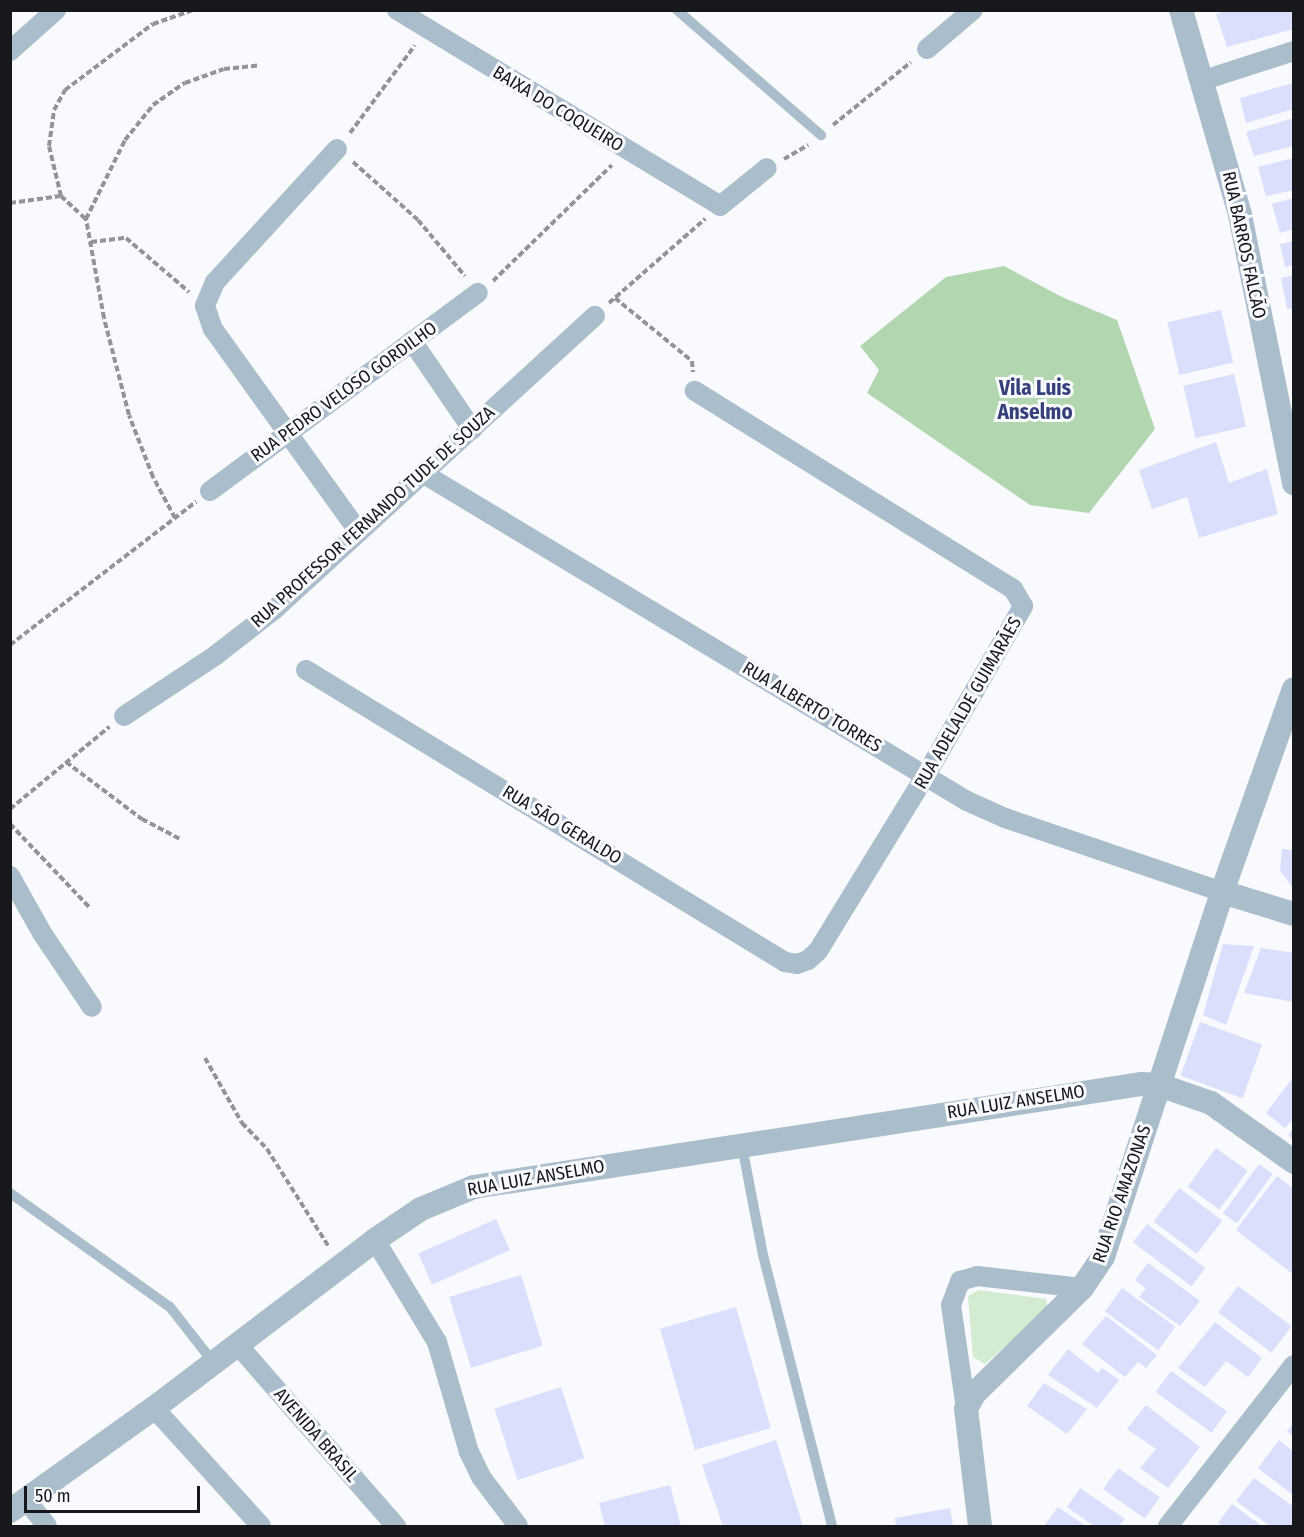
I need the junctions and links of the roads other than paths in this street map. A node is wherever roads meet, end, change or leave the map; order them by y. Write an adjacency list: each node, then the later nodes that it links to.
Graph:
1 (56, 10): 7 (street)
2 (397, 10): 12 (street, BAIXA DO COQUEIRO)
3 (677, 10): 10 (lane)
4 (973, 10): 6 (street)
5 (1181, 10): 9 (street, RUA BARROS FALCÃO)
6 (927, 49)
7 (10, 51)
8 (1293, 51): 9 (street)
9 (1204, 80): 20 (street, RUA BARROS FALCÃO)
10 (821, 135)
11 (338, 149): 18 (street)
12 (767, 168)
13 (478, 293): 15 (street, RUA PEDRO VELOSO GORDILHO)
14 (595, 316): 17 (street, RUA PROFESSOR FERNANDO TUDE DE SOUZA)
15 (412, 341): 17 (street); 18 (street, RUA PEDRO VELOSO GORDILHO)
16 (695, 391): 27 (street, RUA ADELALDE GUIMARÃES)
17 (472, 429): 19 (street, RUA PROFESSOR FERNANDO TUDE DE SOUZA)
18 (289, 431): 21 (street, RUA PEDRO VELOSO GORDILHO); 22 (street)
19 (424, 474): 22 (street, RUA PROFESSOR FERNANDO TUDE DE SOUZA); 27 (street, RUA ALBERTO TORRES)
20 (1293, 476)
21 (210, 491)
22 (359, 532): 25 (street, RUA PROFESSOR FERNANDO TUDE DE SOUZA)
23 (306, 670): 31 (street, RUA SĀO GERALDO)
24 (1293, 689): 26 (street)
25 (124, 716)
26 (1287, 728): 29 (street)
27 (926, 776): 29 (street, RUA ALBERTO TORRES); 31 (street, RUA ADELALDE GUIMARÃES)
28 (10, 876): 32 (street)
29 (1222, 892): 30 (street); 33 (street, RUA RIO AMAZONAS)
30 (1293, 914)
31 (818, 951)
32 (92, 1007)
33 (1159, 1085): 34 (street, RUA LUIZ ANSELMO); 35 (street, RUA LUIZ ANSELMO); 38 (street, RUA RIO AMAZONAS)
34 (741, 1146): 37 (street, RUA LUIZ ANSELMO); 49 (lane)
35 (1293, 1162)
36 (10, 1193): 40 (lane)
37 (375, 1240): 39 (street, RUA LUIZ ANSELMO); 48 (street)
38 (1082, 1288): 43 (street, RUA RIO AMAZONAS); 43 (street)
39 (237, 1344): 40 (street, RUA LUIZ ANSELMO); 47 (street, AVENIDA BRASIL)
40 (213, 1362): 42 (street, RUA LUIZ ANSELMO)
41 (1293, 1365): 51 (street)
42 (154, 1408): 44 (street, RUA LUIZ ANSELMO); 46 (street)
43 (966, 1409): 50 (street)
44 (18, 1505): 45 (street)
45 (47, 1527)
46 (261, 1527)
47 (396, 1527)
48 (518, 1527)
49 (832, 1527)
50 (980, 1527)
51 (1168, 1527)

